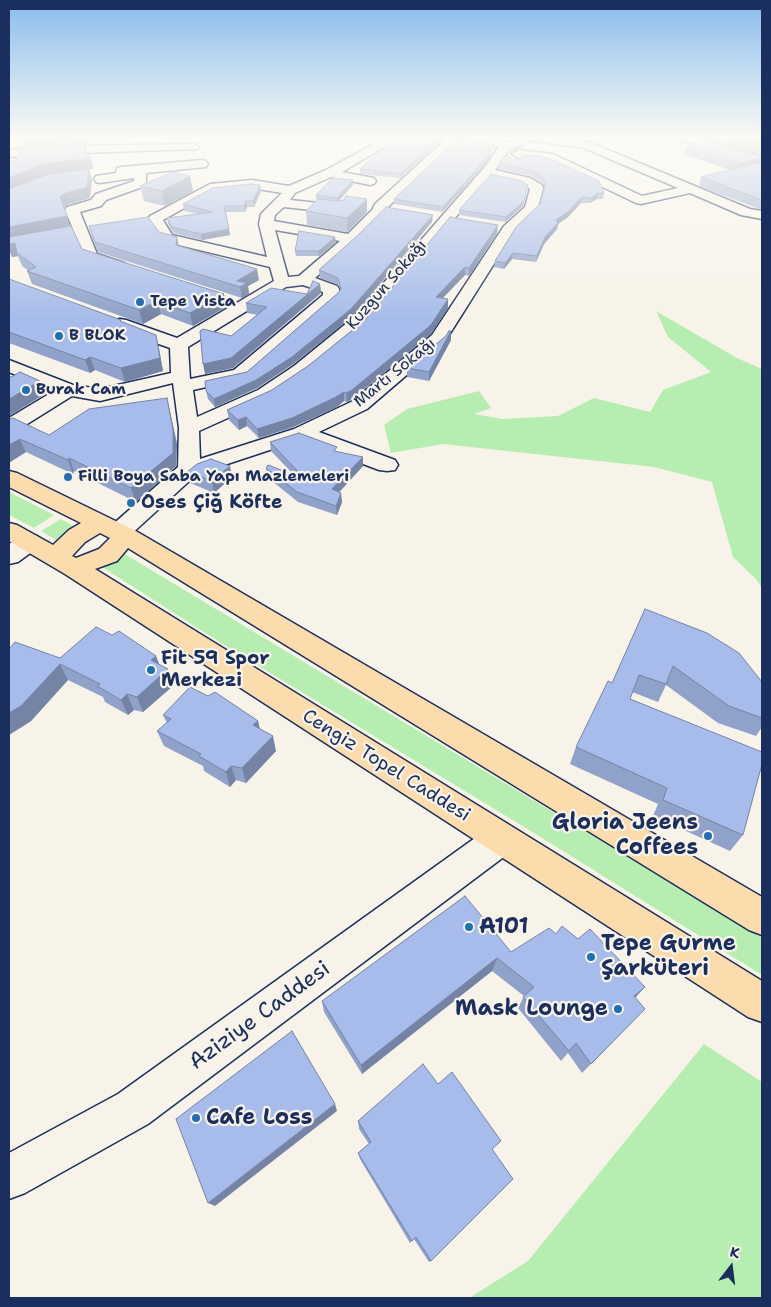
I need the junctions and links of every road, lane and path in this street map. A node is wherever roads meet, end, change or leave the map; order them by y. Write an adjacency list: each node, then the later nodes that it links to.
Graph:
1 (194, 197): 16 (street)
2 (285, 197): 10 (street)
3 (390, 197): 11 (street)
4 (465, 197): 17 (street, Kuzgun Sokağı)
5 (535, 197): 23 (street, Martı Sokağı)
6 (635, 197): 7 (street)
7 (655, 197)
8 (710, 197): 15 (street)
9 (101, 198): 24 (street)
10 (281, 203): 12 (street); 20 (street)
11 (380, 207): 13 (street); 26 (street)
12 (338, 209)
13 (398, 210)
14 (427, 215): 17 (street)
15 (762, 216)
16 (155, 218): 19 (street); 27 (street)
17 (446, 218): 18 (street); 39 (street, Kuzgun Sokağı)
18 (464, 221)
19 (136, 222)
20 (266, 224): 26 (street); 27 (street)
21 (491, 226): 23 (street)
22 (99, 229): 24 (street)
23 (509, 229): 40 (street, Martı Sokağı)
24 (81, 232): 25 (street); 28 (street)
25 (63, 235)
26 (350, 239): 29 (street)
27 (277, 264): 30 (street)
28 (137, 272)
29 (304, 280): 30 (street); 36 (street)
30 (282, 283): 32 (street)
31 (223, 299): 32 (street)
32 (242, 306): 34 (street)
33 (108, 319): 34 (street)
34 (179, 346): 36 (street)
35 (9, 365): 37 (street)
36 (182, 381): 37 (street); 39 (street)
37 (69, 390): 38 (street)
38 (9, 428)
39 (189, 428): 42 (street)
40 (301, 433): 41 (street); 42 (street, Martı Sokağı)
41 (387, 465)
42 (190, 469): 44 (street)
43 (9, 478): 44 (main road)
44 (115, 531): 46 (main road); 48 (main road)
45 (15, 543): 46 (main road, Cengiz Topel Caddesi)
46 (65, 563): 47 (main road, Cengiz Topel Caddesi)
47 (502, 838): 49 (main road, Cengiz Topel Caddesi); 50 (street, Aziziye Caddesi)
48 (761, 911)
49 (762, 1003)
50 (9, 1177)

